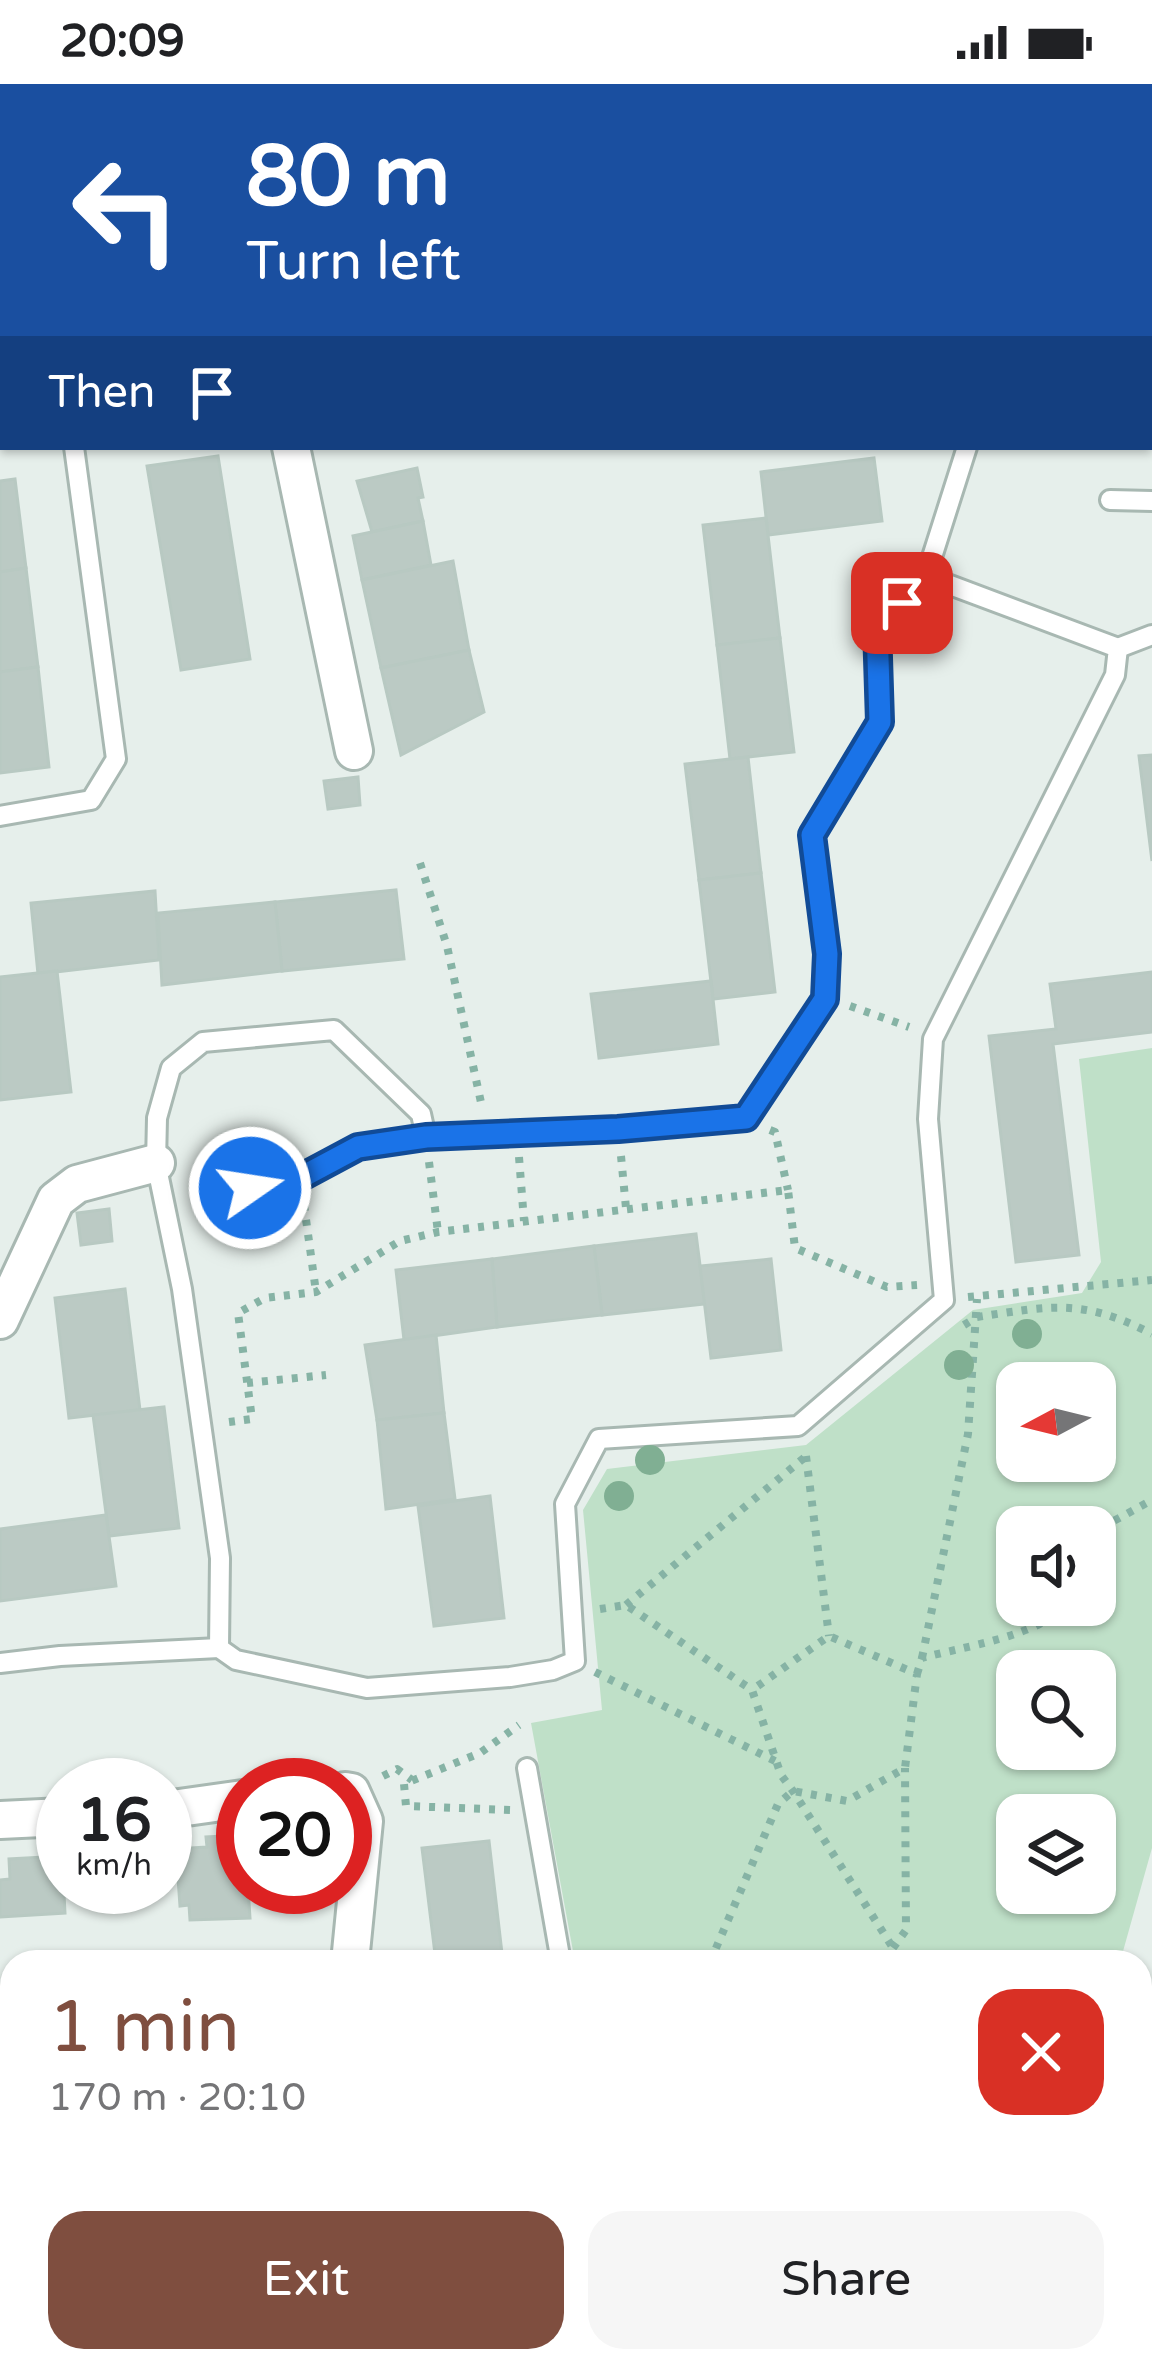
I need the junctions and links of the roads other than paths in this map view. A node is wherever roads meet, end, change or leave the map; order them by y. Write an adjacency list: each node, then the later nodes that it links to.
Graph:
1 (74, 450): 10 (lane)
2 (292, 450): 9 (street)
3 (966, 450): 6 (lane)
4 (1110, 500): 5 (lane)
5 (1152, 501)
6 (926, 576): 8 (lane); 11 (lane)
7 (1152, 635): 8 (lane)
8 (1118, 648): 15 (lane)
9 (354, 751)
10 (0, 816)
11 (426, 1137): 12 (lane); 13 (lane)
12 (156, 1163): 14 (street); 15 (lane)
13 (250, 1188)
14 (0, 1320)
15 (219, 1648): 16 (lane)
16 (0, 1664)
17 (527, 1768): 22 (lane)
18 (36, 1818): 19 (street)
19 (0, 1820)
20 (355, 1914): 21 (street)
21 (351, 1950)
22 (559, 1950)

